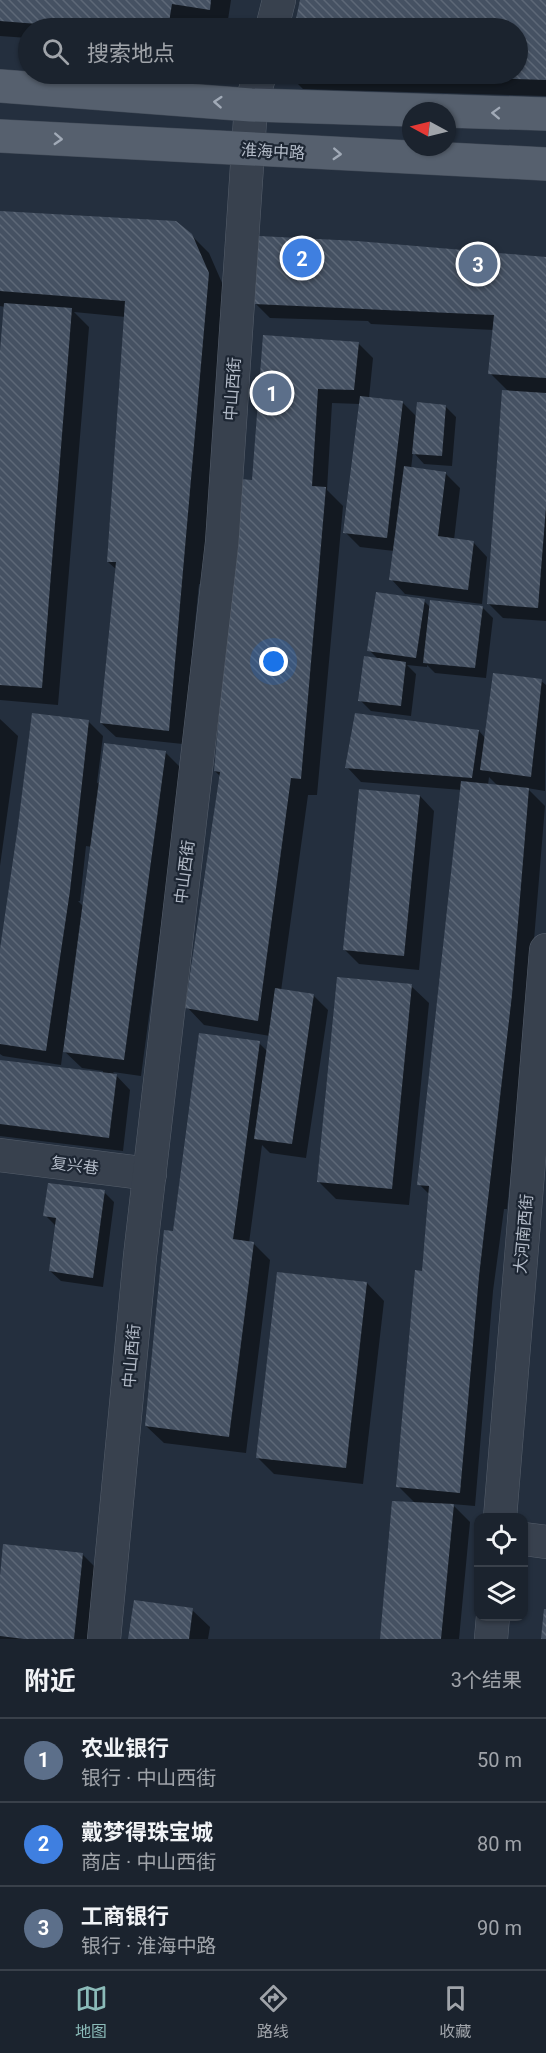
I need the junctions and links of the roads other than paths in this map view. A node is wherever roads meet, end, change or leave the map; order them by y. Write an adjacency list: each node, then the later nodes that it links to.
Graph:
1 (279, 0): 2 (street)
2 (274, 18)
3 (257, 84): 5 (street, 中山西街)
4 (0, 86): 5 (main road, one-way to 4)
5 (251, 105): 6 (main road); 10 (street, 中山西街)
6 (402, 110)
7 (456, 111): 8 (main road, one-way to 7)
8 (546, 114)
9 (0, 136): 10 (main road, 淮海中路, one-way to 10)
10 (248, 149): 11 (main road, 淮海中路, one-way to 11); 14 (street, 中山西街)
11 (546, 164)
12 (546, 950): 15 (street, 大河南西街)
13 (0, 1155): 14 (street, 复兴巷)
14 (150, 1174): 19 (street, 中山西街)
15 (501, 1513)
16 (528, 1540): 17 (street)
17 (546, 1542)
18 (493, 1621): 20 (street)
19 (104, 1639)
20 (491, 1639)

